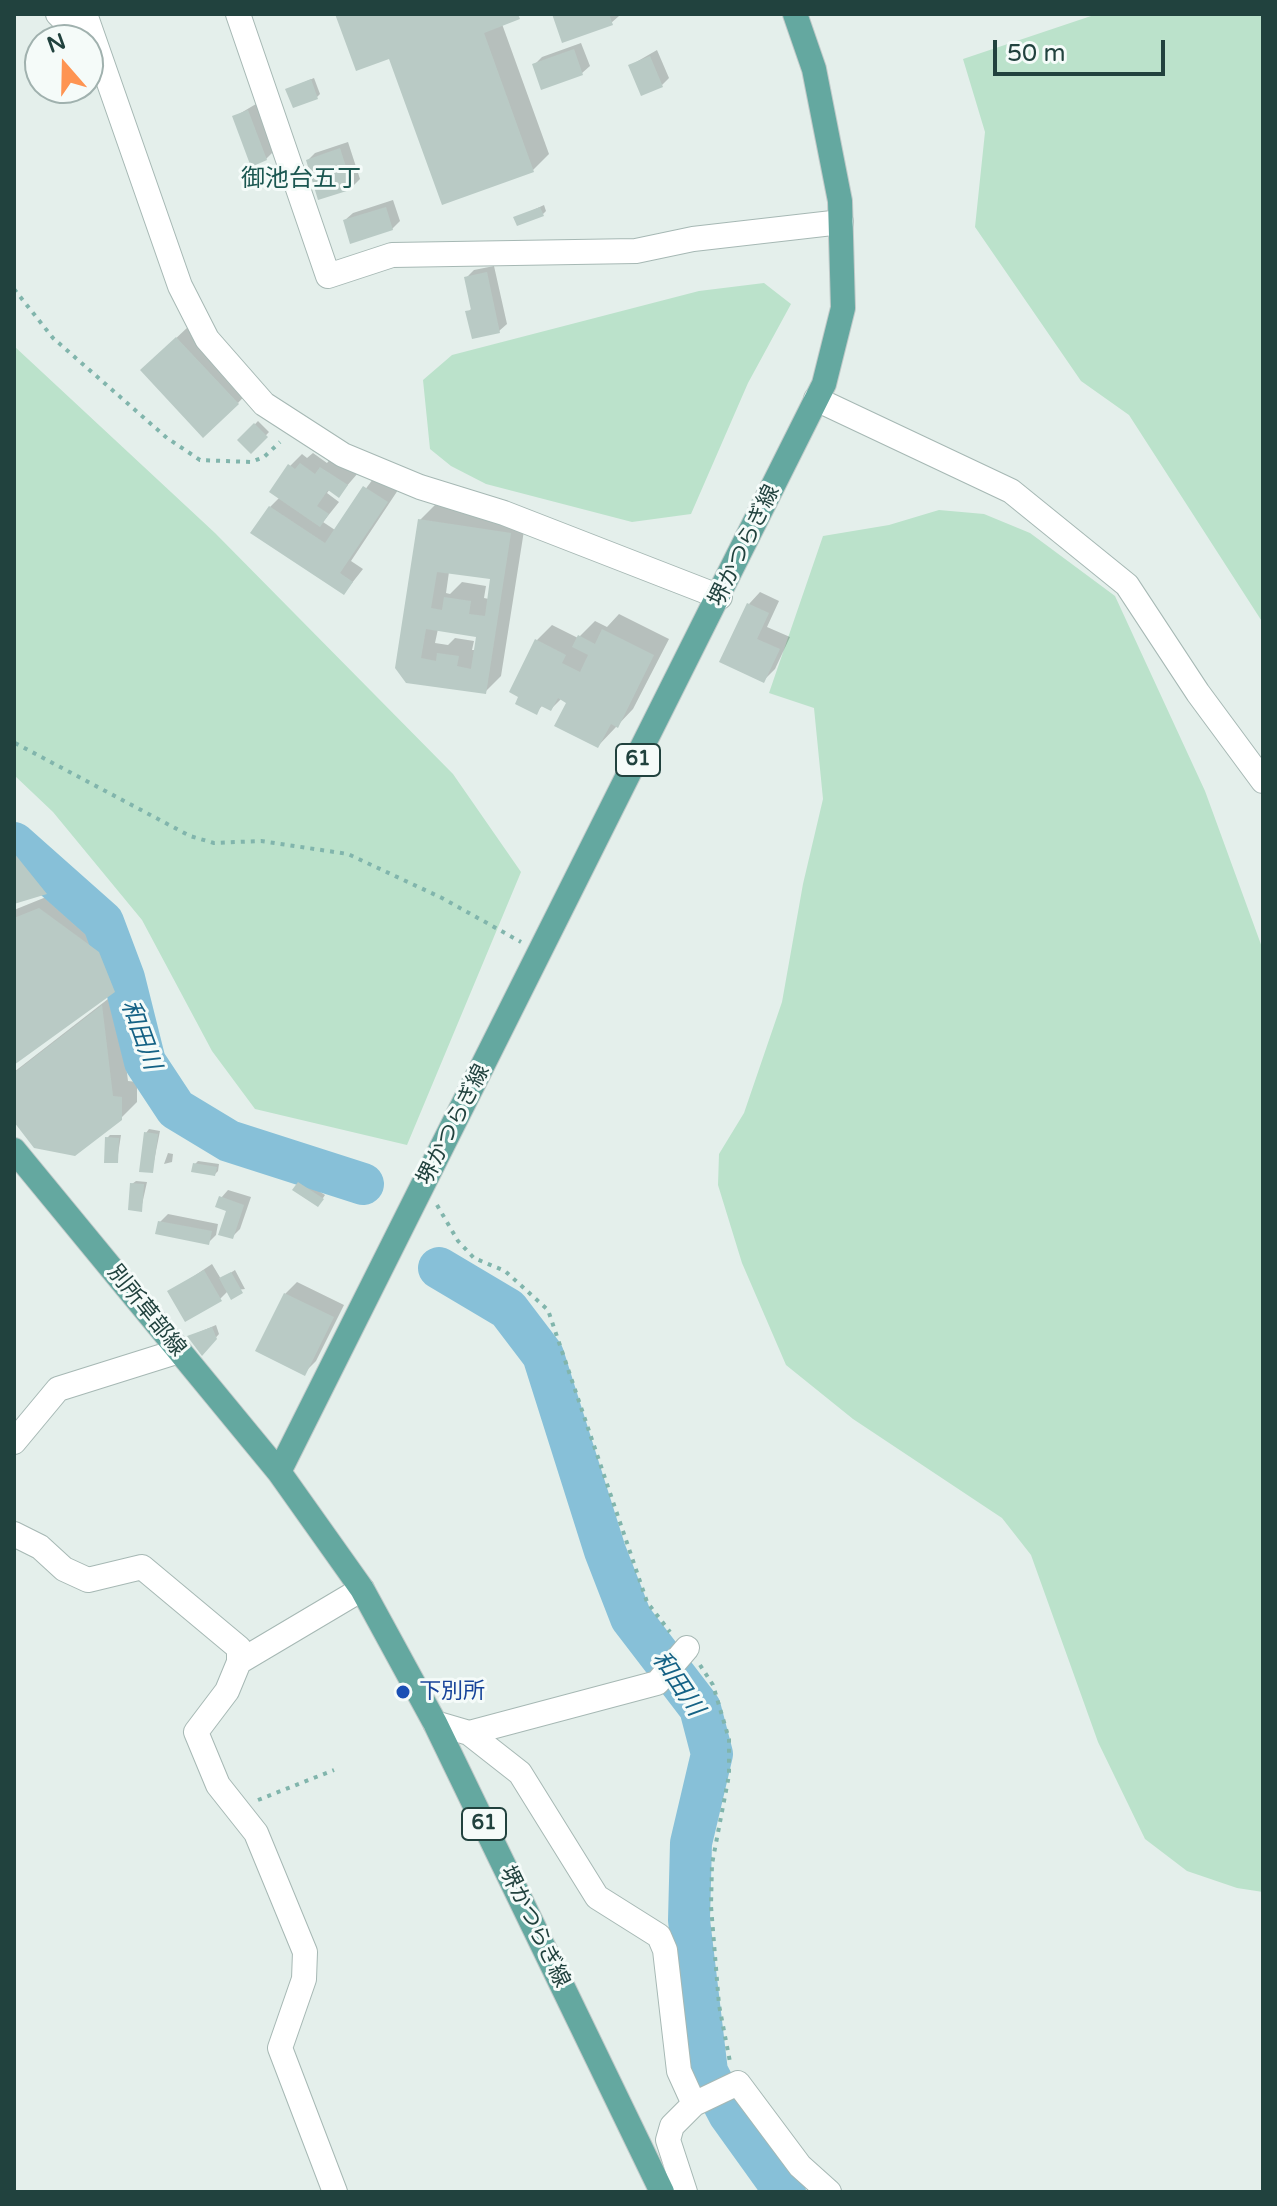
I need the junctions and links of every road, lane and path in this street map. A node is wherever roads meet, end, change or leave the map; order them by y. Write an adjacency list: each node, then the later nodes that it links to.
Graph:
1 (238, 14): 4 (street)
2 (795, 14): 4 (main road, 堺かつらぎ線 / 61)
3 (104, 81): 7 (street)
4 (841, 222): 6 (main road, 堺かつらぎ線 / 61)
5 (14, 289): 7 (path)
6 (816, 399): 8 (main road, 堺かつらぎ線 / 61); 10 (street)
7 (291, 422): 8 (street)
8 (720, 597): 11 (main road, 堺かつらぎ線 / 61)
9 (15, 743): 11 (path)
10 (1263, 781)
11 (540, 953): 13 (main road, 堺かつらぎ線 / 61)
12 (14, 1150): 14 (main road, 別所草部線)
13 (424, 1184): 16 (main road, 堺かつらぎ線 / 61); 19 (path)
14 (179, 1351): 15 (street); 16 (main road, 別所草部線)
15 (14, 1442)
16 (279, 1472): 18 (main road, 堺かつらぎ線 / 61)
17 (14, 1534): 20 (street)
18 (362, 1589): 20 (street); 21 (main road, 堺かつらぎ線 / 61)
19 (687, 1648): 22 (street); 25 (path)
20 (239, 1662): 24 (street)
21 (435, 1723): 22 (street); 28 (main road, 堺かつらぎ線 / 61)
22 (469, 1733): 26 (street)
23 (334, 1770): 24 (path)
24 (238, 1810): 27 (street)
25 (738, 2083): 26 (street); 30 (street)
26 (694, 2104): 29 (street)
27 (335, 2192)
28 (662, 2192)
29 (685, 2192)
30 (829, 2192)

